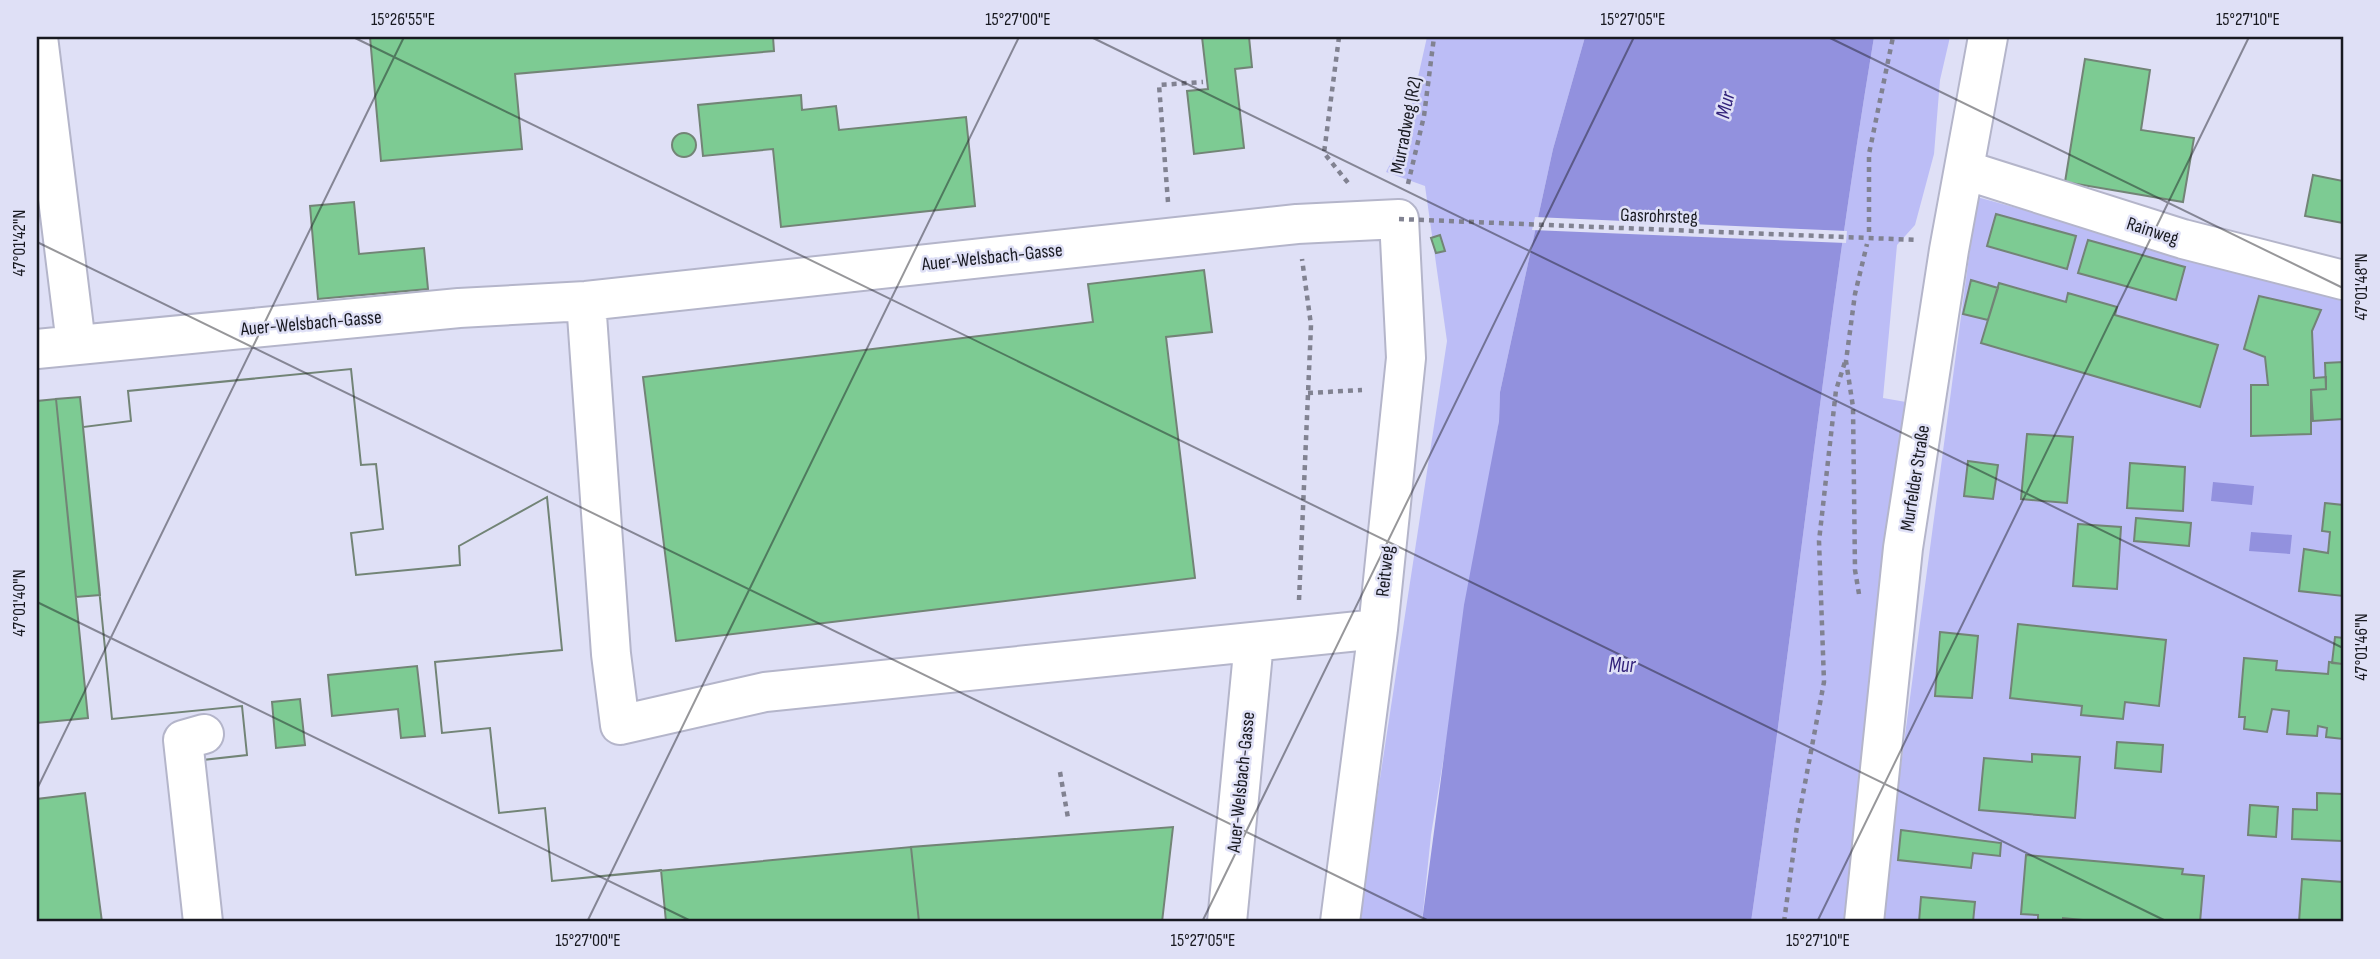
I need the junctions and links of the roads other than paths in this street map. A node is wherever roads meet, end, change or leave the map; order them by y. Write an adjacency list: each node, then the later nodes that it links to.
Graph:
1 (38, 37): 7 (street)
2 (1989, 37): 3 (street, Murfelder Straße)
3 (1965, 170): 5 (street, Rainweg); 15 (street, Murfelder Straße)
4 (1396, 209): 6 (street, Auer-Welsbach-Gasse); 9 (street, Reitweg)
5 (2343, 280)
6 (586, 301): 7 (street, Auer-Welsbach-Gasse); 10 (street)
7 (76, 344): 8 (street, Auer-Welsbach-Gasse)
8 (37, 349)
9 (1378, 629): 10 (street); 14 (street, Reitweg)
10 (1254, 642): 13 (street, Auer-Welsbach-Gasse)
11 (204, 734): 12 (street)
12 (203, 922)
13 (1227, 922)
14 (1340, 922)
15 (1864, 922)

